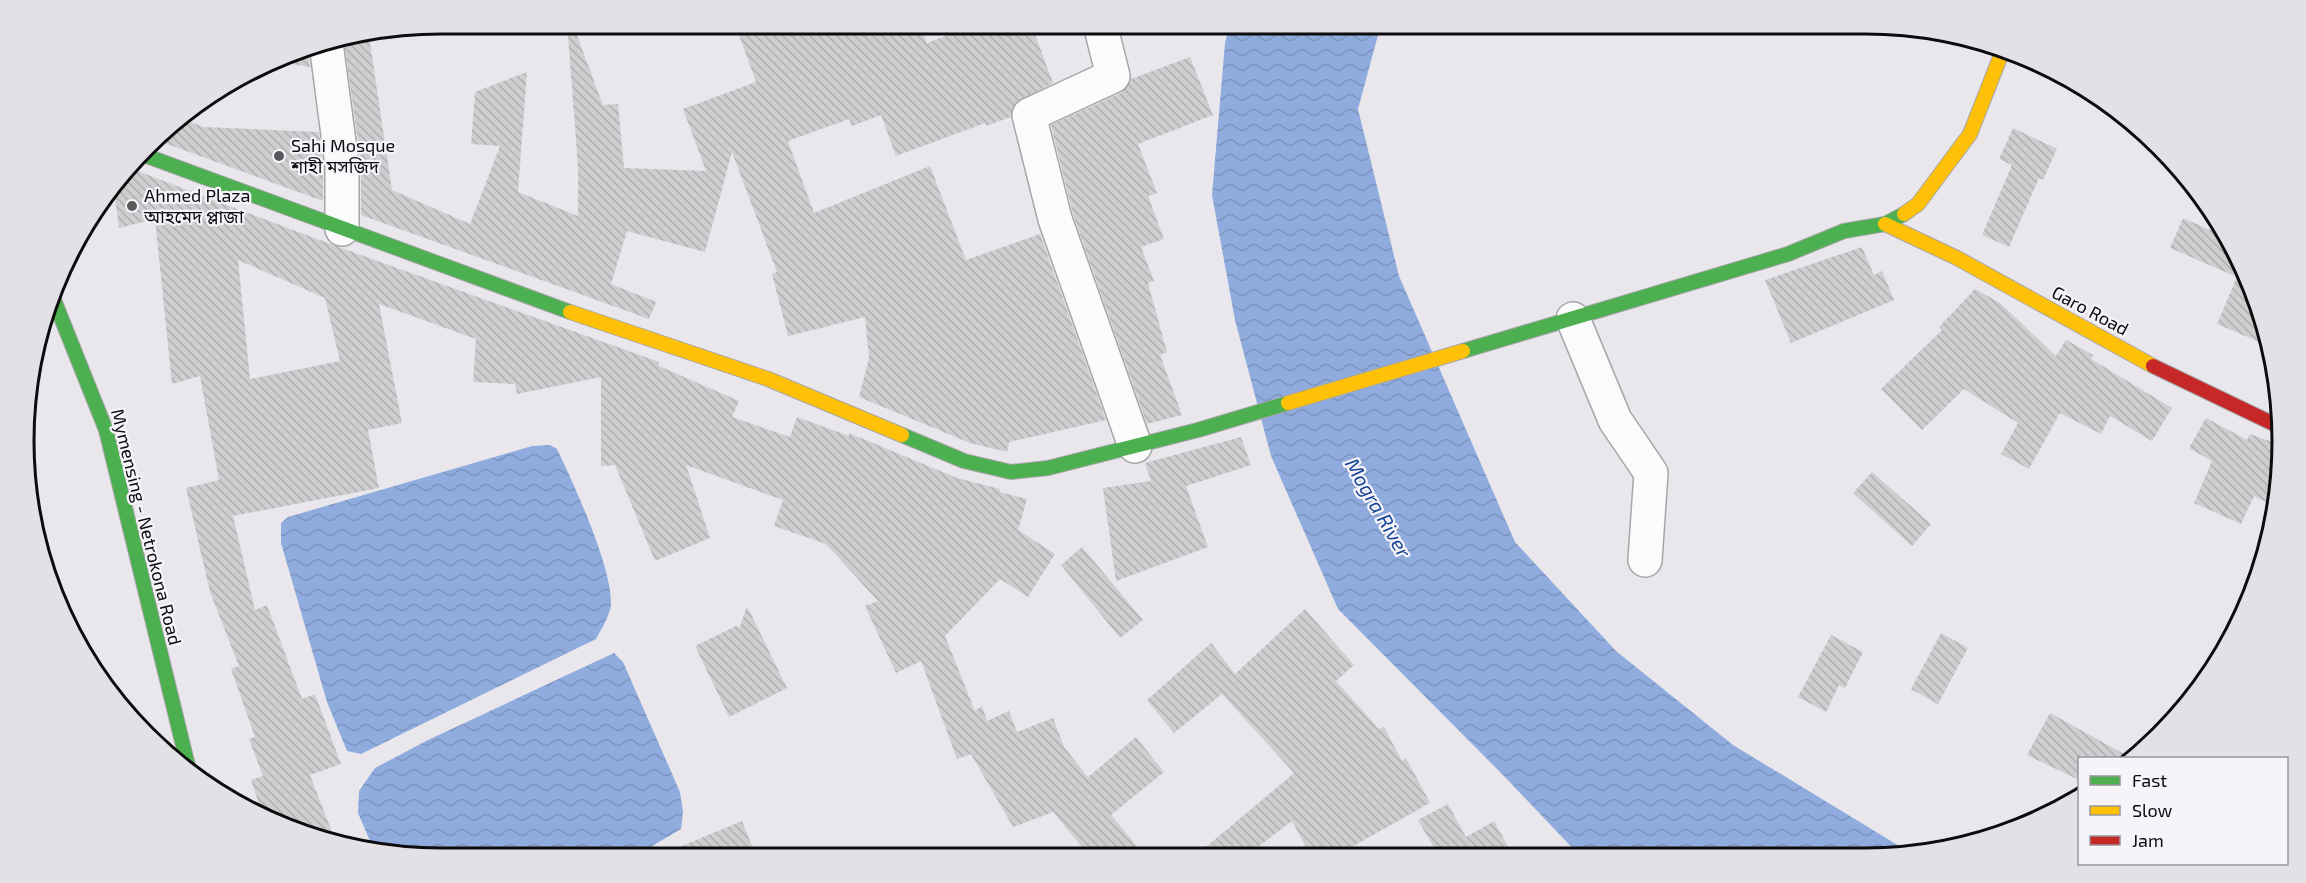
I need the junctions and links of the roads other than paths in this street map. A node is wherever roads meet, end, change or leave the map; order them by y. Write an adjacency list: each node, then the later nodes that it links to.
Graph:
1 (1102, 34): 10 (street)
2 (327, 51): 6 (street)
3 (2000, 58): 5 (street)
4 (151, 157): 6 (street)
5 (1885, 224): 8 (street); 9 (street, Garo Road)
6 (342, 229): 10 (street)
7 (57, 308): 12 (street, Mymensing - Netrokona Road)
8 (1561, 322): 10 (street); 11 (street)
9 (2271, 423)
10 (1135, 446)
11 (1645, 560)
12 (185, 757)

